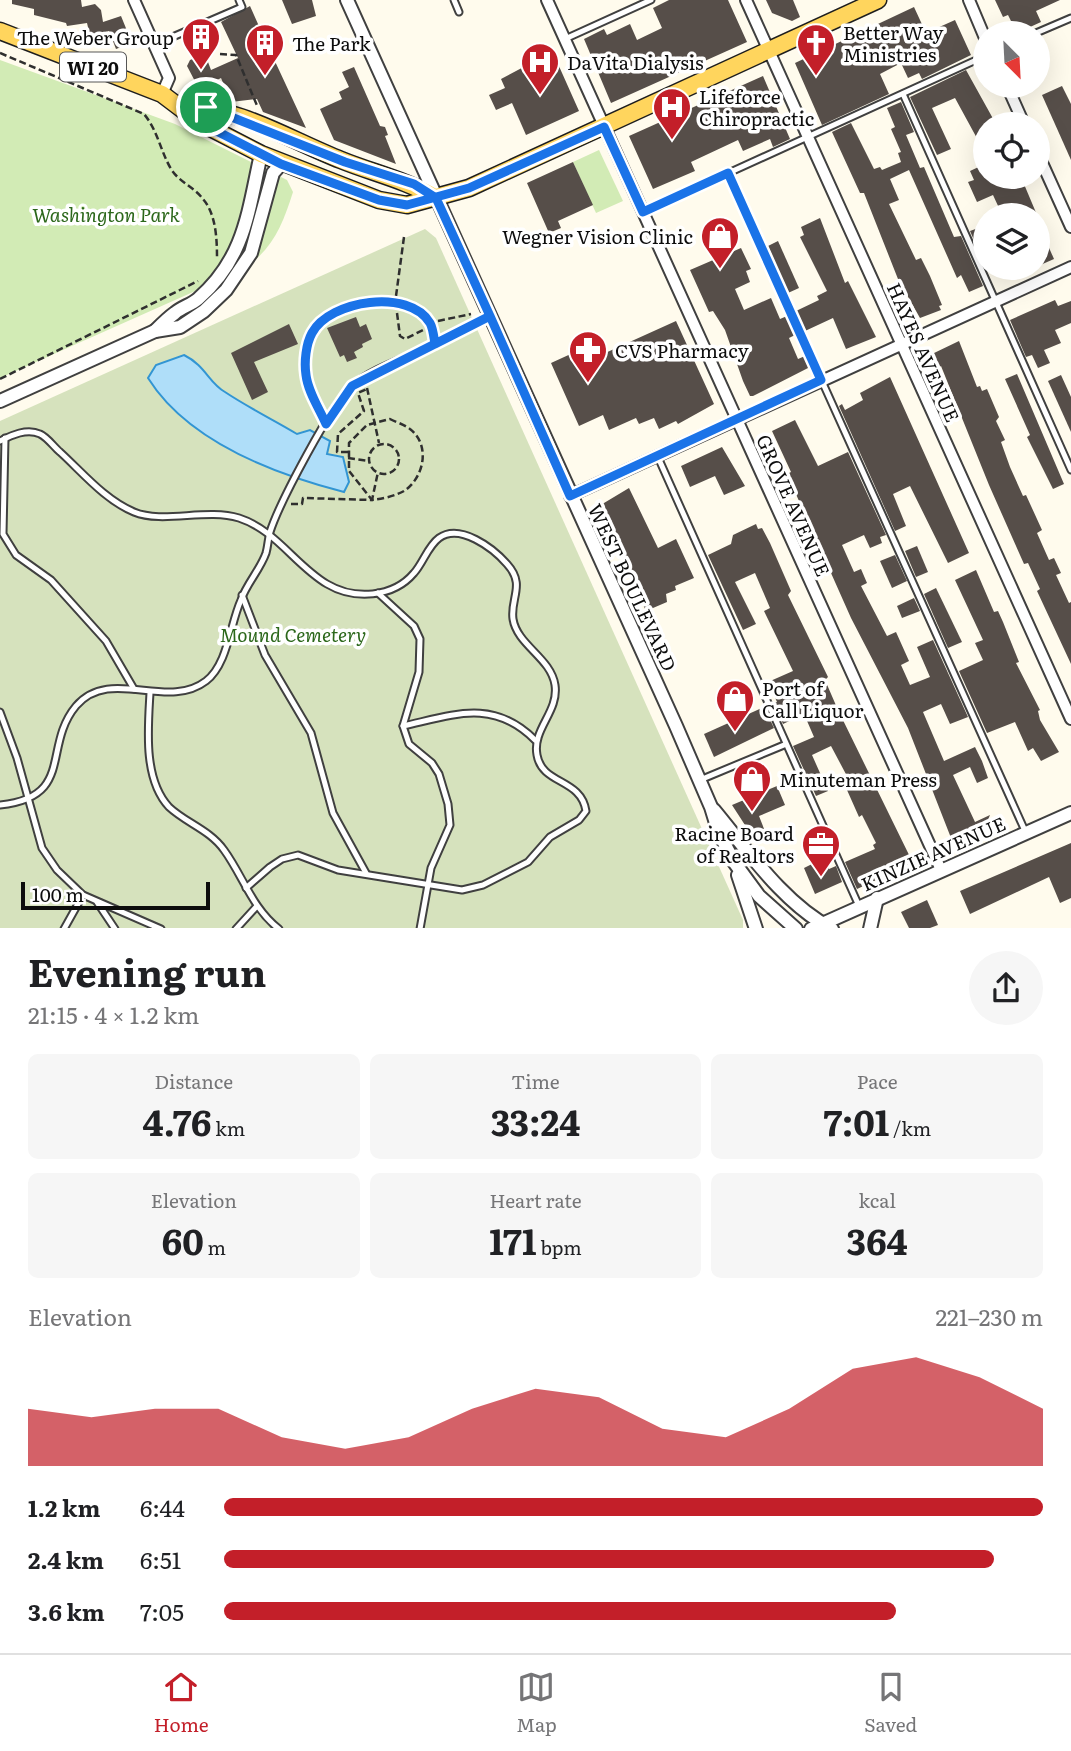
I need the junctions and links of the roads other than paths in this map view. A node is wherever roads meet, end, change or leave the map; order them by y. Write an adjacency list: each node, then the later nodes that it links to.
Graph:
1 (134, 0): 16 (street)
2 (239, 0): 16 (lane)
3 (347, 0): 29 (street, WEST BOULEVARD)
4 (453, 0): 10 (lane)
5 (547, 0): 15 (street, GROVE AVENUE)
6 (649, 0): 15 (lane)
7 (746, 0): 17 (street, HAYES AVENUE)
8 (878, 0): 17 (main road, WI 20)
9 (969, 0): 12 (street)
10 (459, 12)
11 (1071, 18): 13 (lane)
12 (978, 21)
13 (1050, 27)
14 (0, 31): 19 (main road, WI 20)
15 (565, 39): 22 (street, GROVE AVENUE)
16 (154, 45): 19 (street)
17 (769, 50): 22 (main road, WI 20); 23 (street, HAYES AVENUE)
18 (973, 62): 20 (lane)
19 (162, 94): 21 (main road, WI 20)
20 (903, 94): 23 (lane); 33 (lane)
21 (184, 107): 24 (main road, WI 20); 25 (main road, WI 20)
22 (604, 127): 29 (main road, WI 20); 30 (street, GROVE AVENUE)
23 (807, 137): 27 (lane); 37 (street, HAYES AVENUE)
24 (261, 155): 25 (main road); 26 (main road, WI 20); 35 (street)
25 (345, 162): 29 (main road, WI 20)
26 (281, 164): 29 (main road, WI 20); 35 (street)
27 (728, 173): 30 (lane); 38 (lane)
28 (1050, 181): 31 (street)
29 (436, 198): 34 (street, WEST BOULEVARD)
30 (643, 212): 40 (street, GROVE AVENUE)
31 (1071, 227)
32 (1071, 267): 33 (street)
33 (994, 302): 37 (street); 44 (lane)
34 (490, 316): 36 (lane); 45 (street, WEST BOULEVARD)
35 (155, 331): 39 (street)
36 (435, 344): 41 (lane); 41 (lane)
37 (901, 344): 38 (street); 52 (street, HAYES AVENUE)
38 (821, 380): 40 (street); 61 (lane)
39 (0, 401)
40 (736, 419): 43 (street); 63 (street, GROVE AVENUE)
41 (326, 424): 46 (lane)
42 (3, 440): 46 (lane); 49 (lane)
43 (657, 455): 45 (street); 55 (lane)
44 (1071, 470)
45 (570, 496): 56 (street, WEST BOULEVARD)
46 (270, 533): 47 (lane); 48 (lane)
47 (378, 593): 53 (lane); 54 (lane)
48 (242, 595): 50 (lane); 64 (lane)
49 (134, 689): 50 (lane); 57 (lane)
50 (150, 693): 66 (lane)
51 (0, 712): 57 (lane)
52 (1071, 719)
53 (403, 726): 54 (lane); 65 (lane)
54 (535, 740): 65 (lane)
55 (784, 745): 56 (lane); 71 (lane)
56 (700, 780): 59 (street, WEST BOULEVARD)
57 (28, 800): 58 (lane); 67 (lane)
58 (0, 805)
59 (711, 807): 62 (street, WEST BOULEVARD); 72 (street, WEST BOULEVARD)
60 (1071, 813): 61 (street, KINZIE AVENUE)
61 (1026, 833): 63 (street, KINZIE AVENUE)
62 (734, 862): 79 (street); 80 (street, WEST BOULEVARD)
63 (941, 870): 68 (street, KINZIE AVENUE)
64 (366, 873): 65 (lane); 66 (lane)
65 (426, 886): 78 (lane)
66 (246, 888): 70 (lane)
67 (83, 895): 69 (lane); 73 (lane)
68 (877, 898): 71 (street, KINZIE AVENUE); 81 (street)
69 (97, 902): 74 (lane); 75 (lane)
70 (257, 906): 76 (lane); 77 (lane)
71 (859, 906): 72 (street, KINZIE AVENUE)
72 (822, 927)
73 (65, 928)
74 (113, 928)
75 (159, 928)
76 (237, 928)
77 (278, 928)
78 (420, 928)
79 (756, 928)
80 (795, 928)
81 (870, 928)

